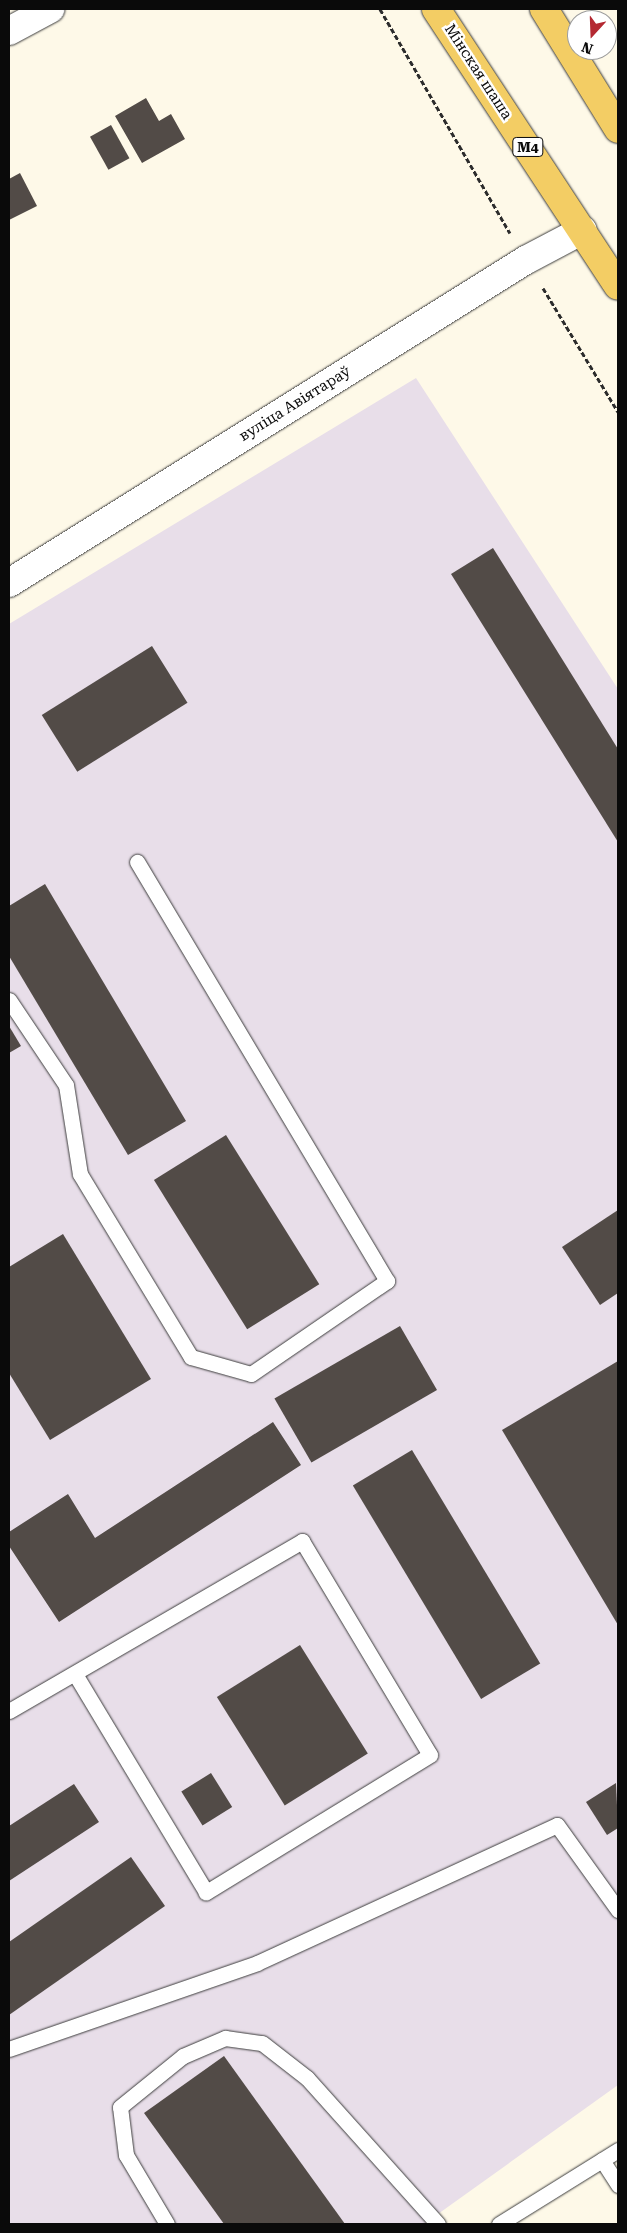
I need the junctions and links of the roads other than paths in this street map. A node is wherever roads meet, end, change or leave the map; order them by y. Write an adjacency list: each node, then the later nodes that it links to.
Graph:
1 (50, 9): 4 (street)
2 (436, 9): 6 (main road, Мінская шаша / М4)
3 (544, 9): 5 (main road)
4 (9, 31)
5 (618, 129)
6 (583, 230): 7 (main road, Мінская шаша / М4); 8 (street, вуліца Авіятараў)
7 (618, 286)
8 (9, 582)
9 (137, 862): 10 (lane)
10 (9, 1000)
11 (75, 1674): 11 (lane); 12 (lane)
12 (9, 1711)
13 (618, 1910): 14 (lane)
14 (9, 2049)
15 (618, 2150): 16 (lane)
16 (602, 2160): 17 (lane); 20 (lane)
17 (618, 2185)
18 (167, 2224): 19 (lane)
19 (438, 2224)
20 (499, 2224)

